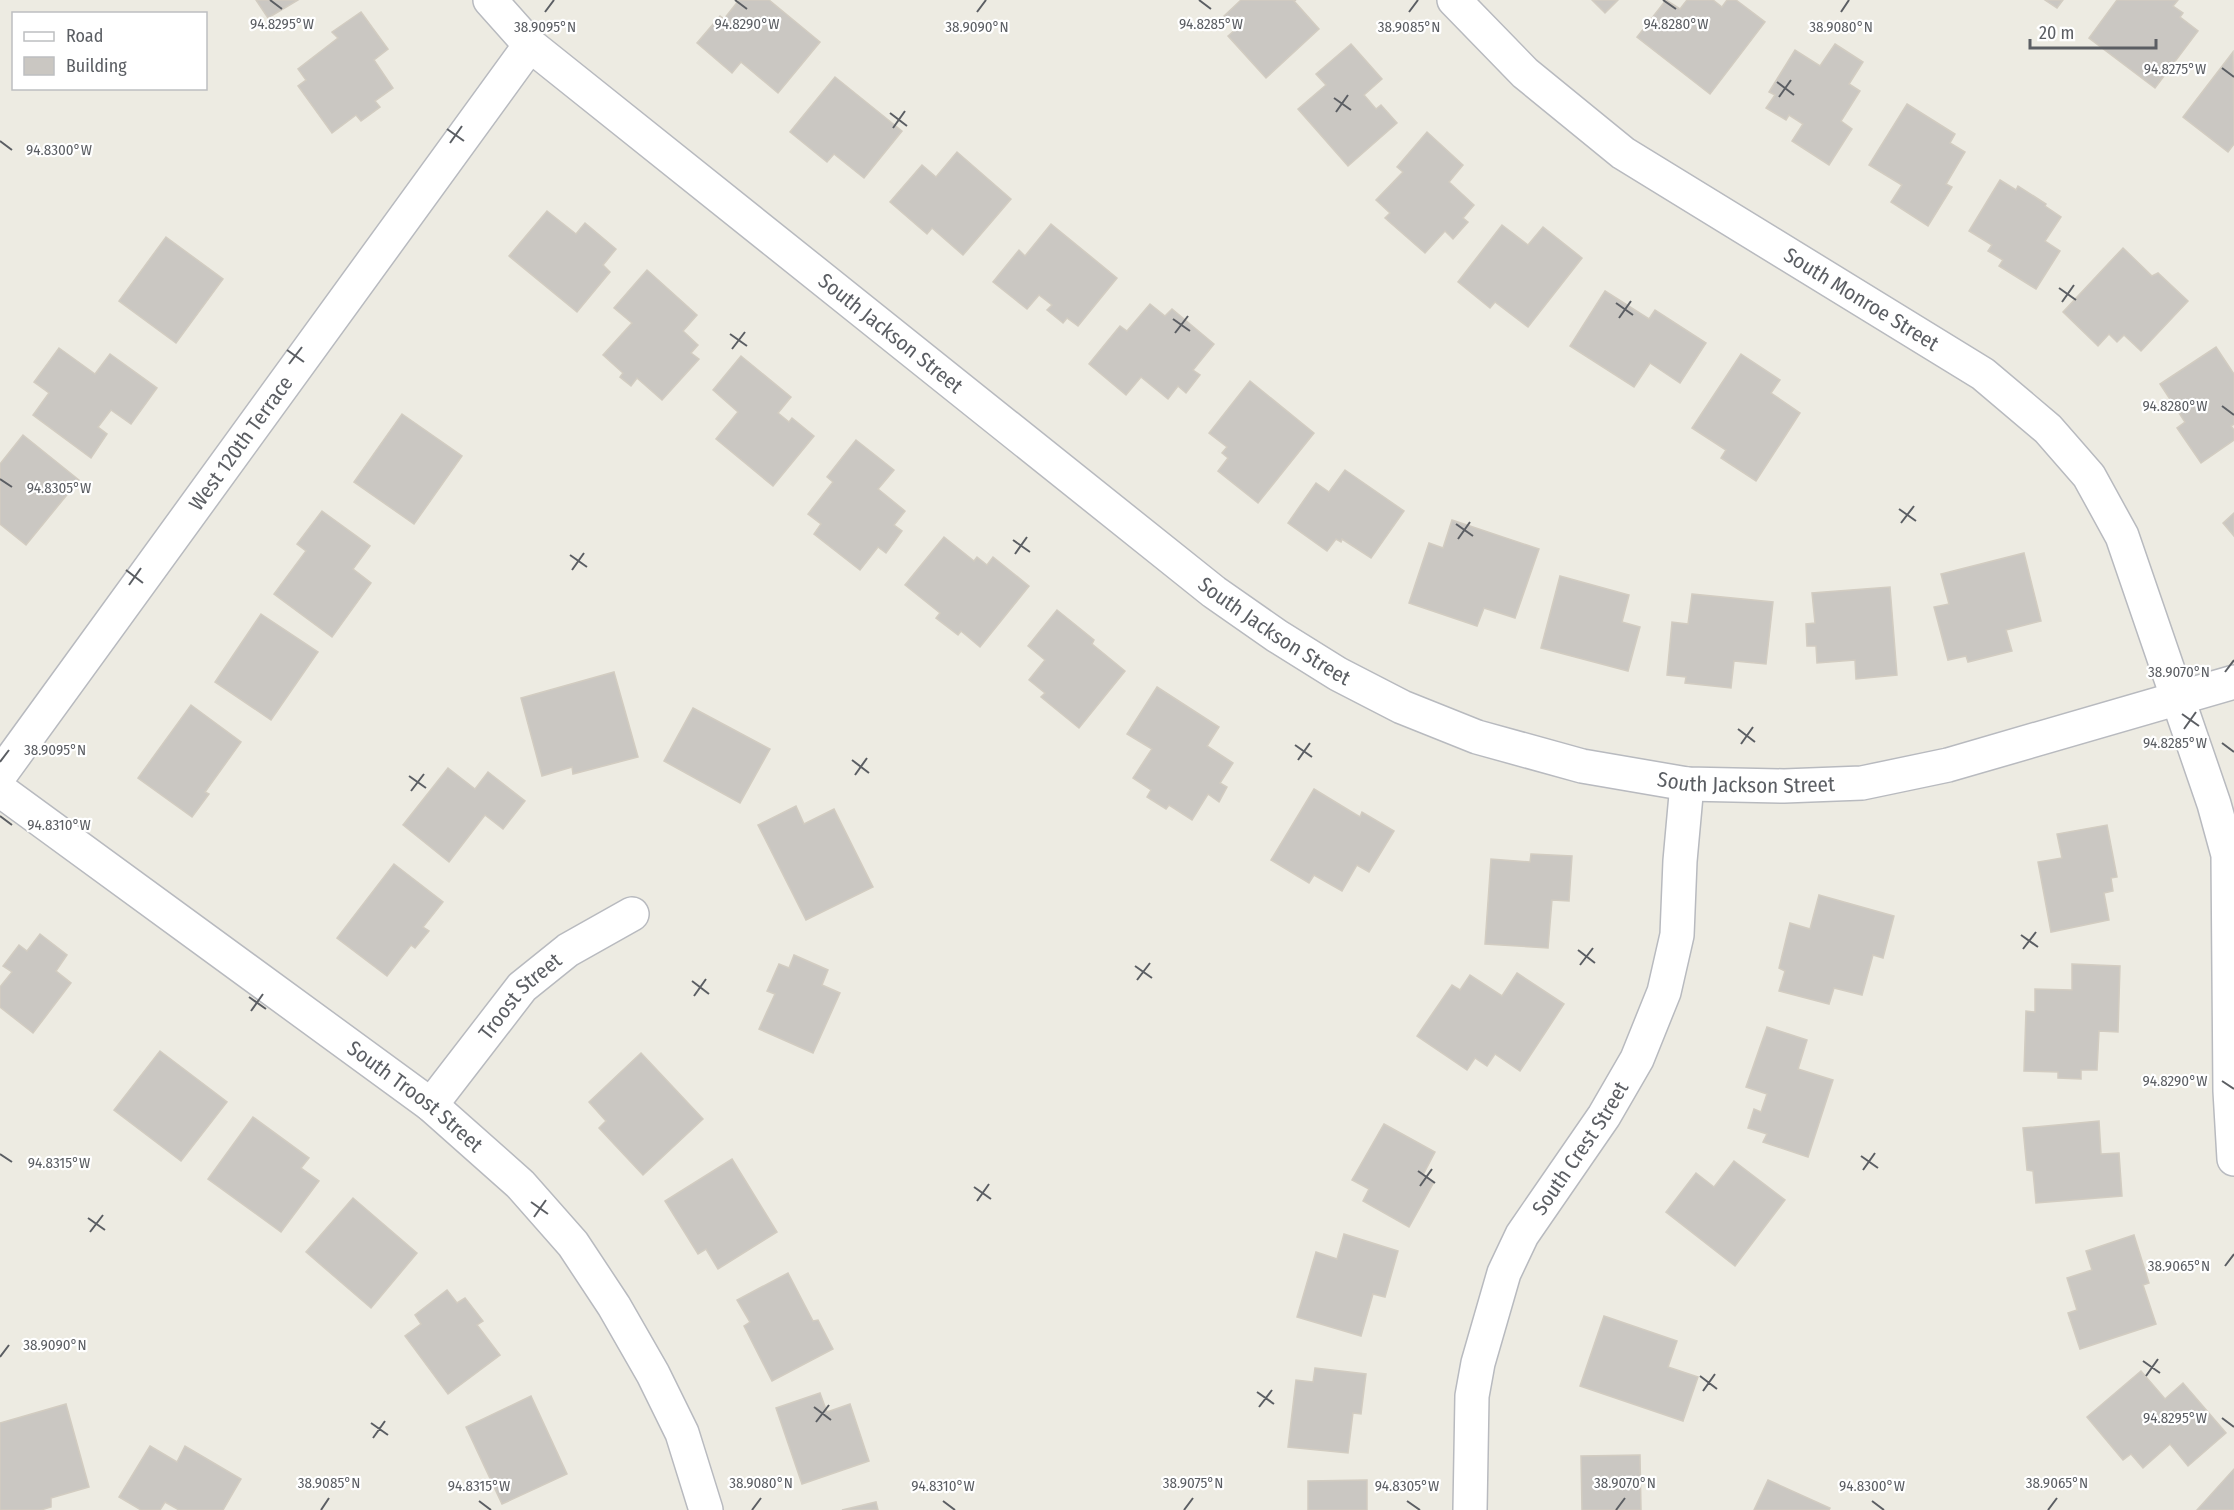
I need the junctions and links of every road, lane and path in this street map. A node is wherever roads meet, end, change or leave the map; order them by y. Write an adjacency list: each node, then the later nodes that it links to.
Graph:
1 (490, 0): 3 (street)
2 (1454, 0): 5 (street, South Monroe Street)
3 (530, 45): 6 (street, West 120th Terrace); 7 (street, South Jackson Street)
4 (2234, 682): 5 (street, South Jackson Street)
5 (2175, 688): 7 (street, South Jackson Street); 11 (street, South Monroe Street)
6 (0, 776)
7 (1688, 784): 13 (street, South Crest Street)
8 (0, 790): 10 (street, South Troost Street)
9 (632, 914): 10 (street, Troost Street)
10 (431, 1105): 12 (street, South Troost Street)
11 (2234, 1159)
12 (706, 1510)
13 (1470, 1510)

